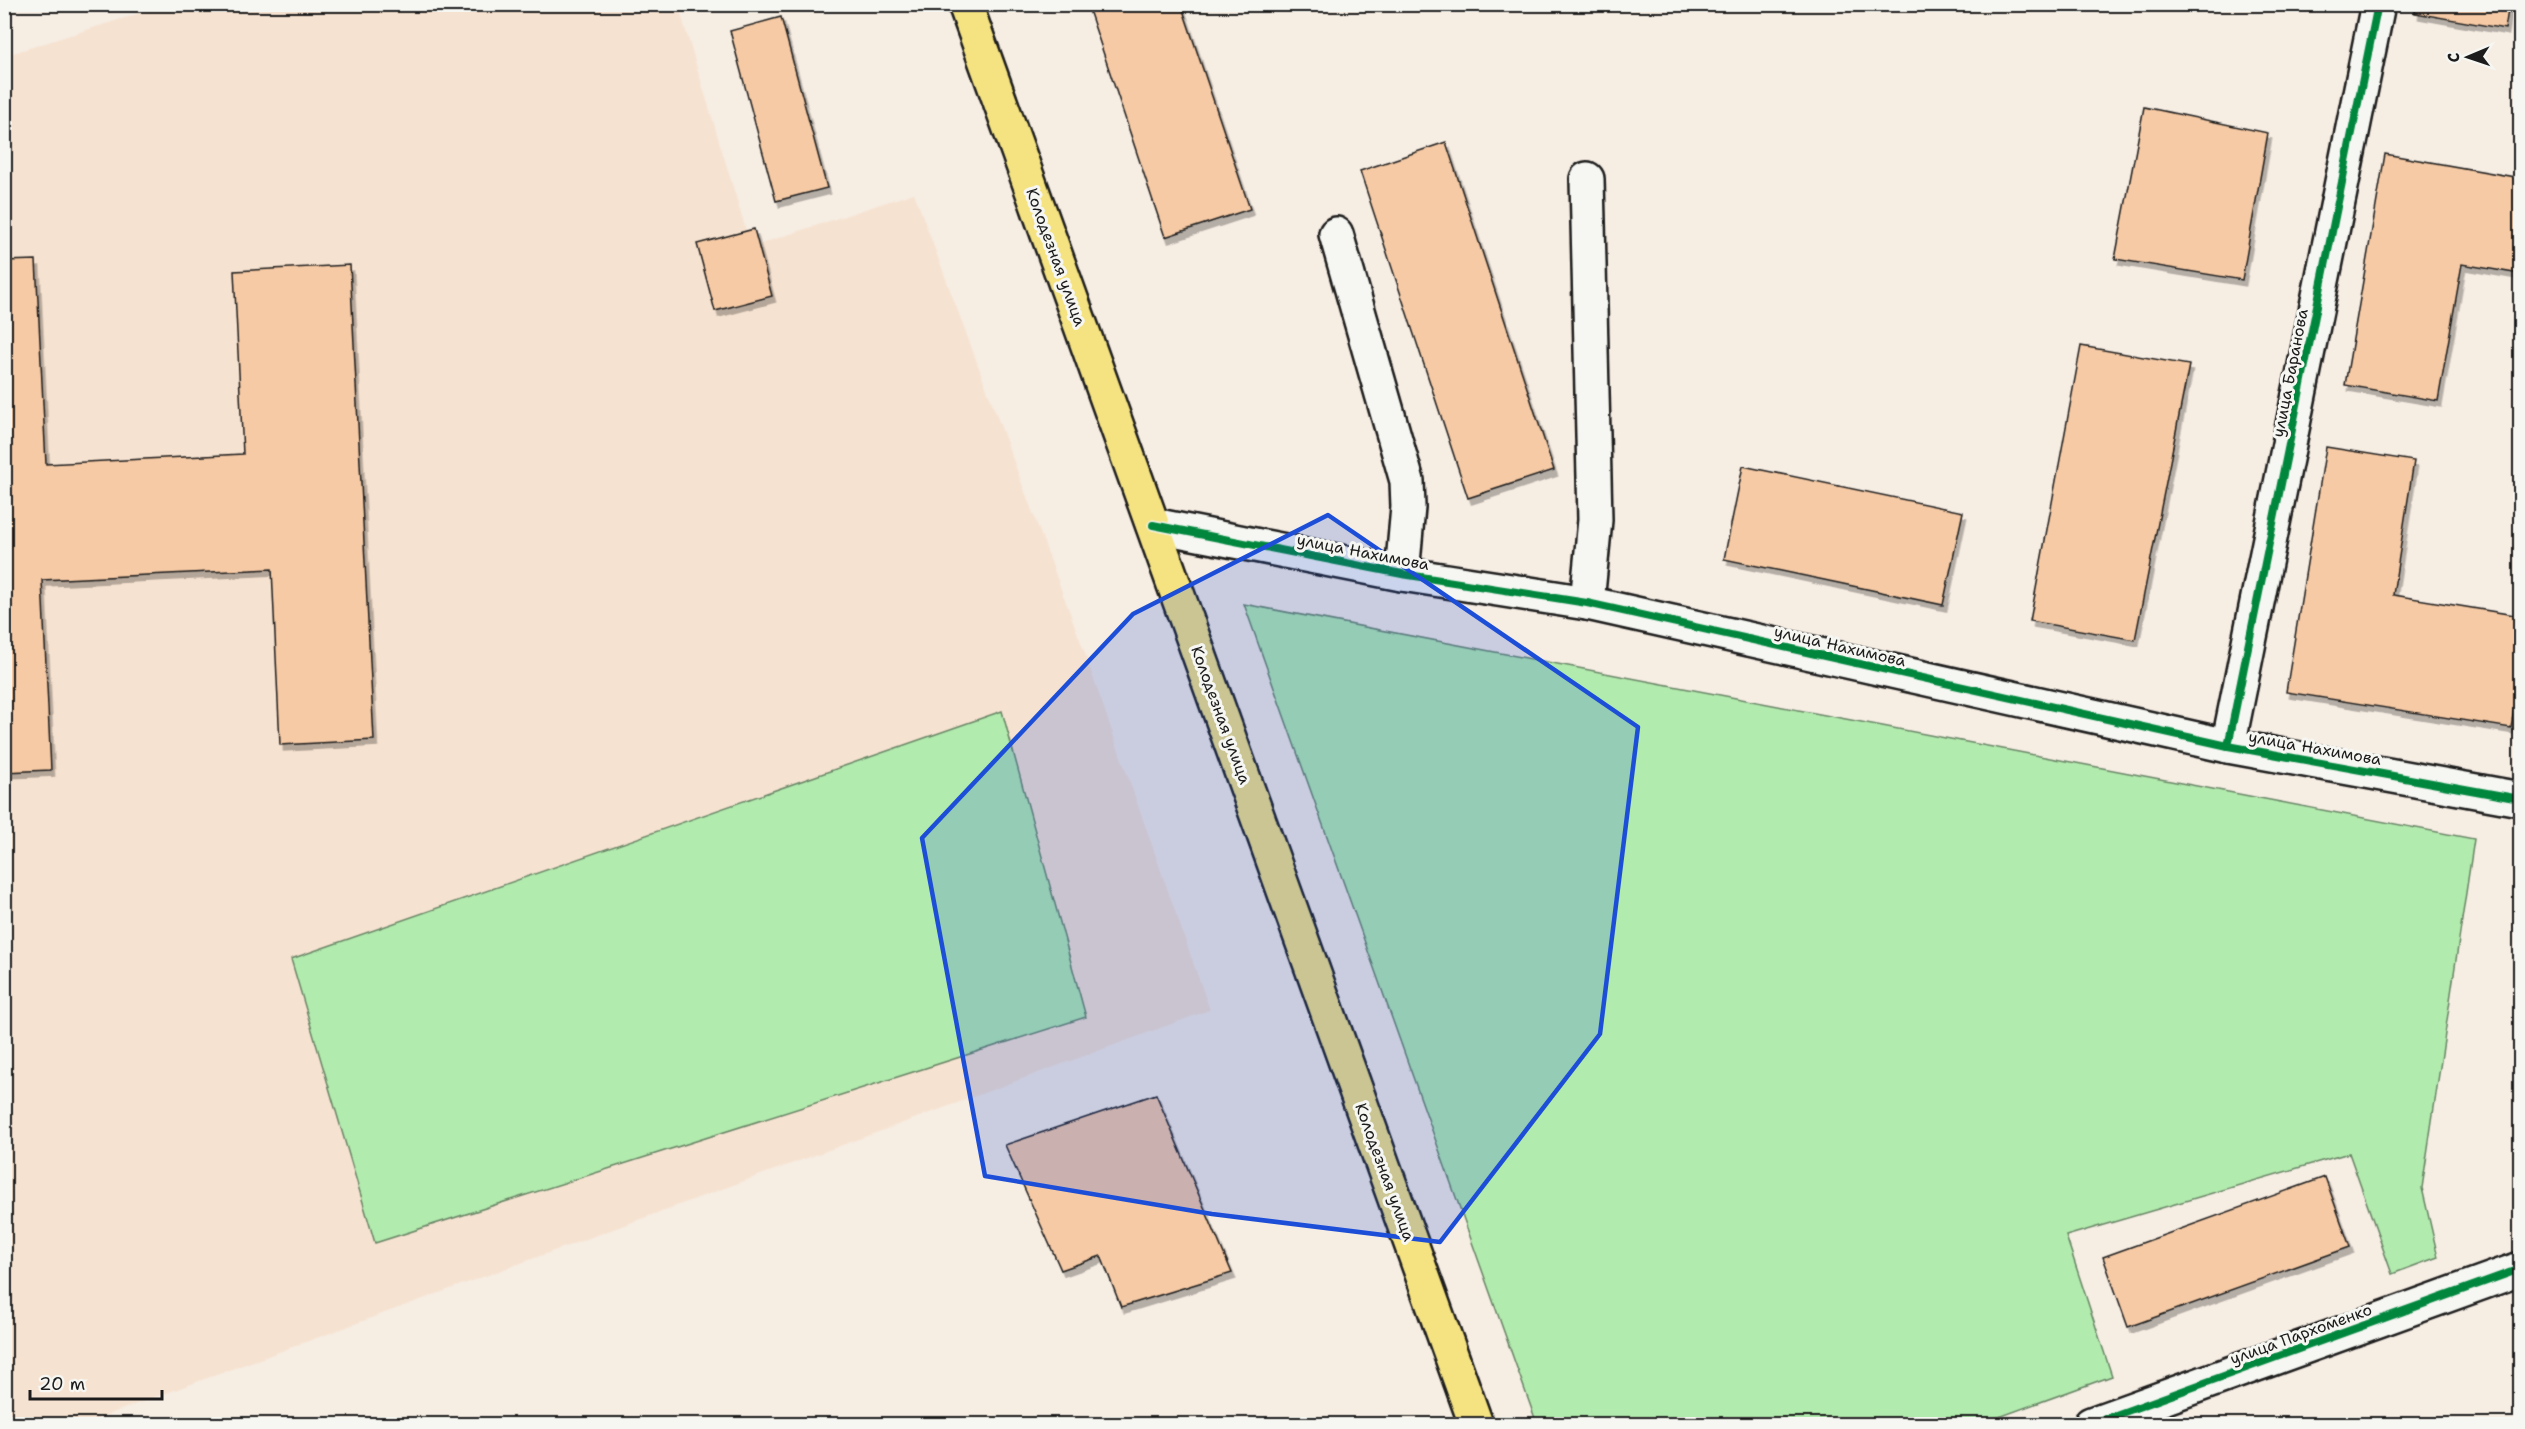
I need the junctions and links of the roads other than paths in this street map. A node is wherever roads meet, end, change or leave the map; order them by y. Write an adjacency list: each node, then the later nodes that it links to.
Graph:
1 (965, 4): 5 (main road, Колодезная улица)
2 (2378, 4): 8 (street, улица Баранова)
3 (1587, 179): 7 (street)
4 (1336, 234): 6 (street)
5 (1153, 525): 6 (street, улица Нахимова); 11 (main road, Колодезная улица)
6 (1402, 574): 7 (street, улица Нахимова)
7 (1587, 603): 8 (street, улица Нахимова)
8 (2228, 746): 9 (street, улица Нахимова)
9 (2520, 799)
10 (2520, 1269): 12 (street, улица Пархоменко)
11 (1476, 1425)
12 (2091, 1425)

